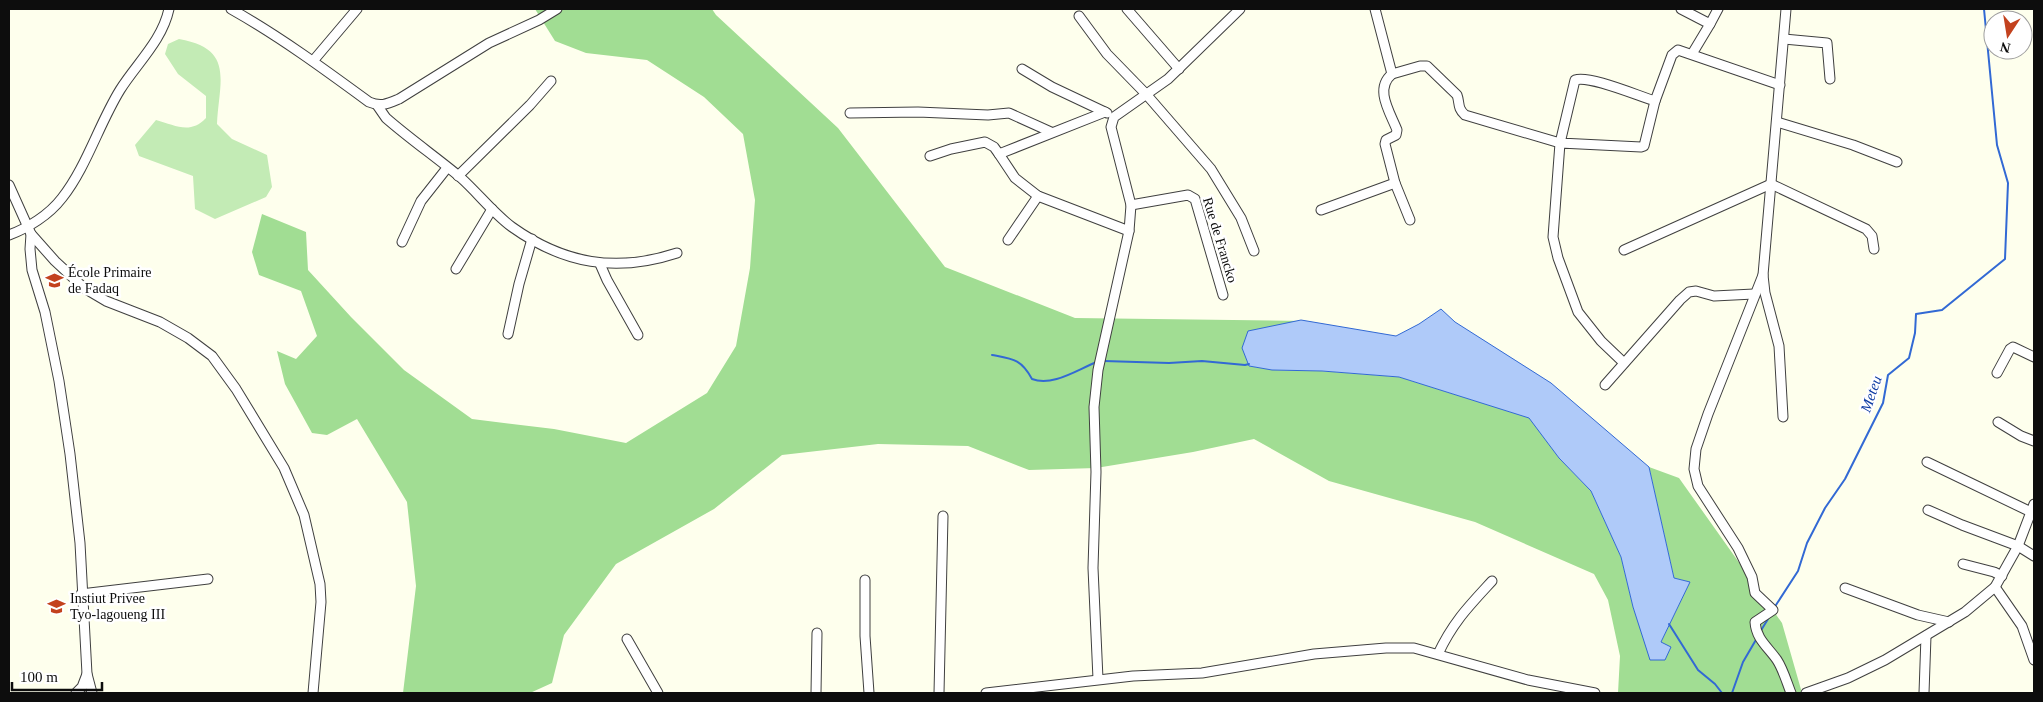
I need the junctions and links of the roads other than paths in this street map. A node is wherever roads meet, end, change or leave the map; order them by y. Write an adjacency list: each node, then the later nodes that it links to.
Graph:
1 (169, 9): 44 (street)
2 (231, 9): 15 (street)
3 (357, 9): 15 (street)
4 (557, 9): 24 (street)
5 (1127, 9): 17 (street)
6 (1240, 9): 17 (street)
7 (1375, 9): 18 (street)
8 (1681, 9): 12 (street)
9 (1718, 9): 12 (street)
10 (1786, 9): 13 (street)
11 (1079, 16): 22 (street)
12 (1710, 24): 14 (street)
13 (1784, 39): 19 (street); 21 (street)
14 (1692, 54): 21 (street); 23 (street)
15 (313, 60): 24 (street)
16 (1022, 69): 25 (street)
17 (1179, 69): 22 (street)
18 (1392, 74): 30 (street); 36 (street)
19 (1830, 79)
20 (551, 81): 35 (street)
21 (1780, 85): 28 (street)
22 (1146, 94): 27 (street); 52 (street)
23 (1655, 101): 30 (street); 30 (street)
24 (377, 105): 34 (street)
25 (1105, 112): 27 (street); 29 (street)
26 (850, 113): 29 (street)
27 (1114, 117): 40 (street)
28 (1777, 122): 33 (street); 37 (street)
29 (1052, 132): 31 (street)
30 (1560, 143): 62 (street)
31 (999, 154): 32 (street); 39 (street)
32 (930, 156)
33 (1897, 162)
34 (447, 168): 35 (street); 49 (street)
35 (458, 176): 41 (street)
36 (1394, 182): 42 (street); 43 (street)
37 (1770, 184): 50 (street); 51 (street); 56 (street)
38 (9, 185): 44 (street)
39 (1038, 196): 45 (street); 48 (street)
40 (1131, 205): 45 (street); 58 (street, Rue de Francko)
41 (492, 209): 47 (street); 55 (street)
42 (1321, 210)
43 (1410, 220)
44 (29, 230): 46 (street); 81 (street); 92 (street)
45 (1129, 231): 89 (street)
46 (9, 235)
47 (532, 239): 54 (street); 59 (street)
48 (1008, 240)
49 (402, 242)
50 (1874, 249)
51 (1624, 250)
52 (1254, 251)
53 (677, 253): 54 (street)
54 (600, 264): 60 (street)
55 (456, 269)
56 (1763, 275): 57 (street); 65 (street)
57 (1754, 294): 62 (street); 99 (street)
58 (1223, 295)
59 (508, 334)
60 (638, 335)
61 (2034, 356): 63 (street)
62 (1624, 363): 64 (street)
63 (1997, 373)
64 (1605, 385)
65 (1783, 417)
66 (1998, 422): 67 (street)
67 (2034, 441)
68 (1927, 462): 69 (street)
69 (2033, 508): 72 (street)
70 (1928, 510): 72 (street)
71 (943, 516): 96 (street)
72 (2018, 546): 73 (street); 75 (street)
73 (2034, 556)
74 (1963, 564): 75 (street)
75 (2002, 576): 79 (street)
76 (208, 579): 81 (street)
77 (864, 580): 95 (street)
78 (1492, 581): 86 (street)
79 (1996, 587): 82 (street); 87 (street)
80 (1845, 588): 82 (street)
81 (81, 594): 88 (street)
82 (1949, 622): 84 (street)
83 (817, 633): 94 (street)
84 (1926, 636): 100 (street); 101 (street)
85 (627, 639): 93 (street)
86 (1438, 654): 89 (street); 98 (street)
87 (2034, 660)
88 (87, 674): 90 (street); 91 (street)
89 (1098, 679): 97 (street)
90 (76, 693)
91 (92, 693)
92 (313, 693)
93 (658, 693)
94 (816, 693)
95 (869, 693)
96 (939, 693)
97 (986, 693)
98 (1595, 693)
99 (1791, 693)
100 (1806, 693)
101 (1924, 693)

